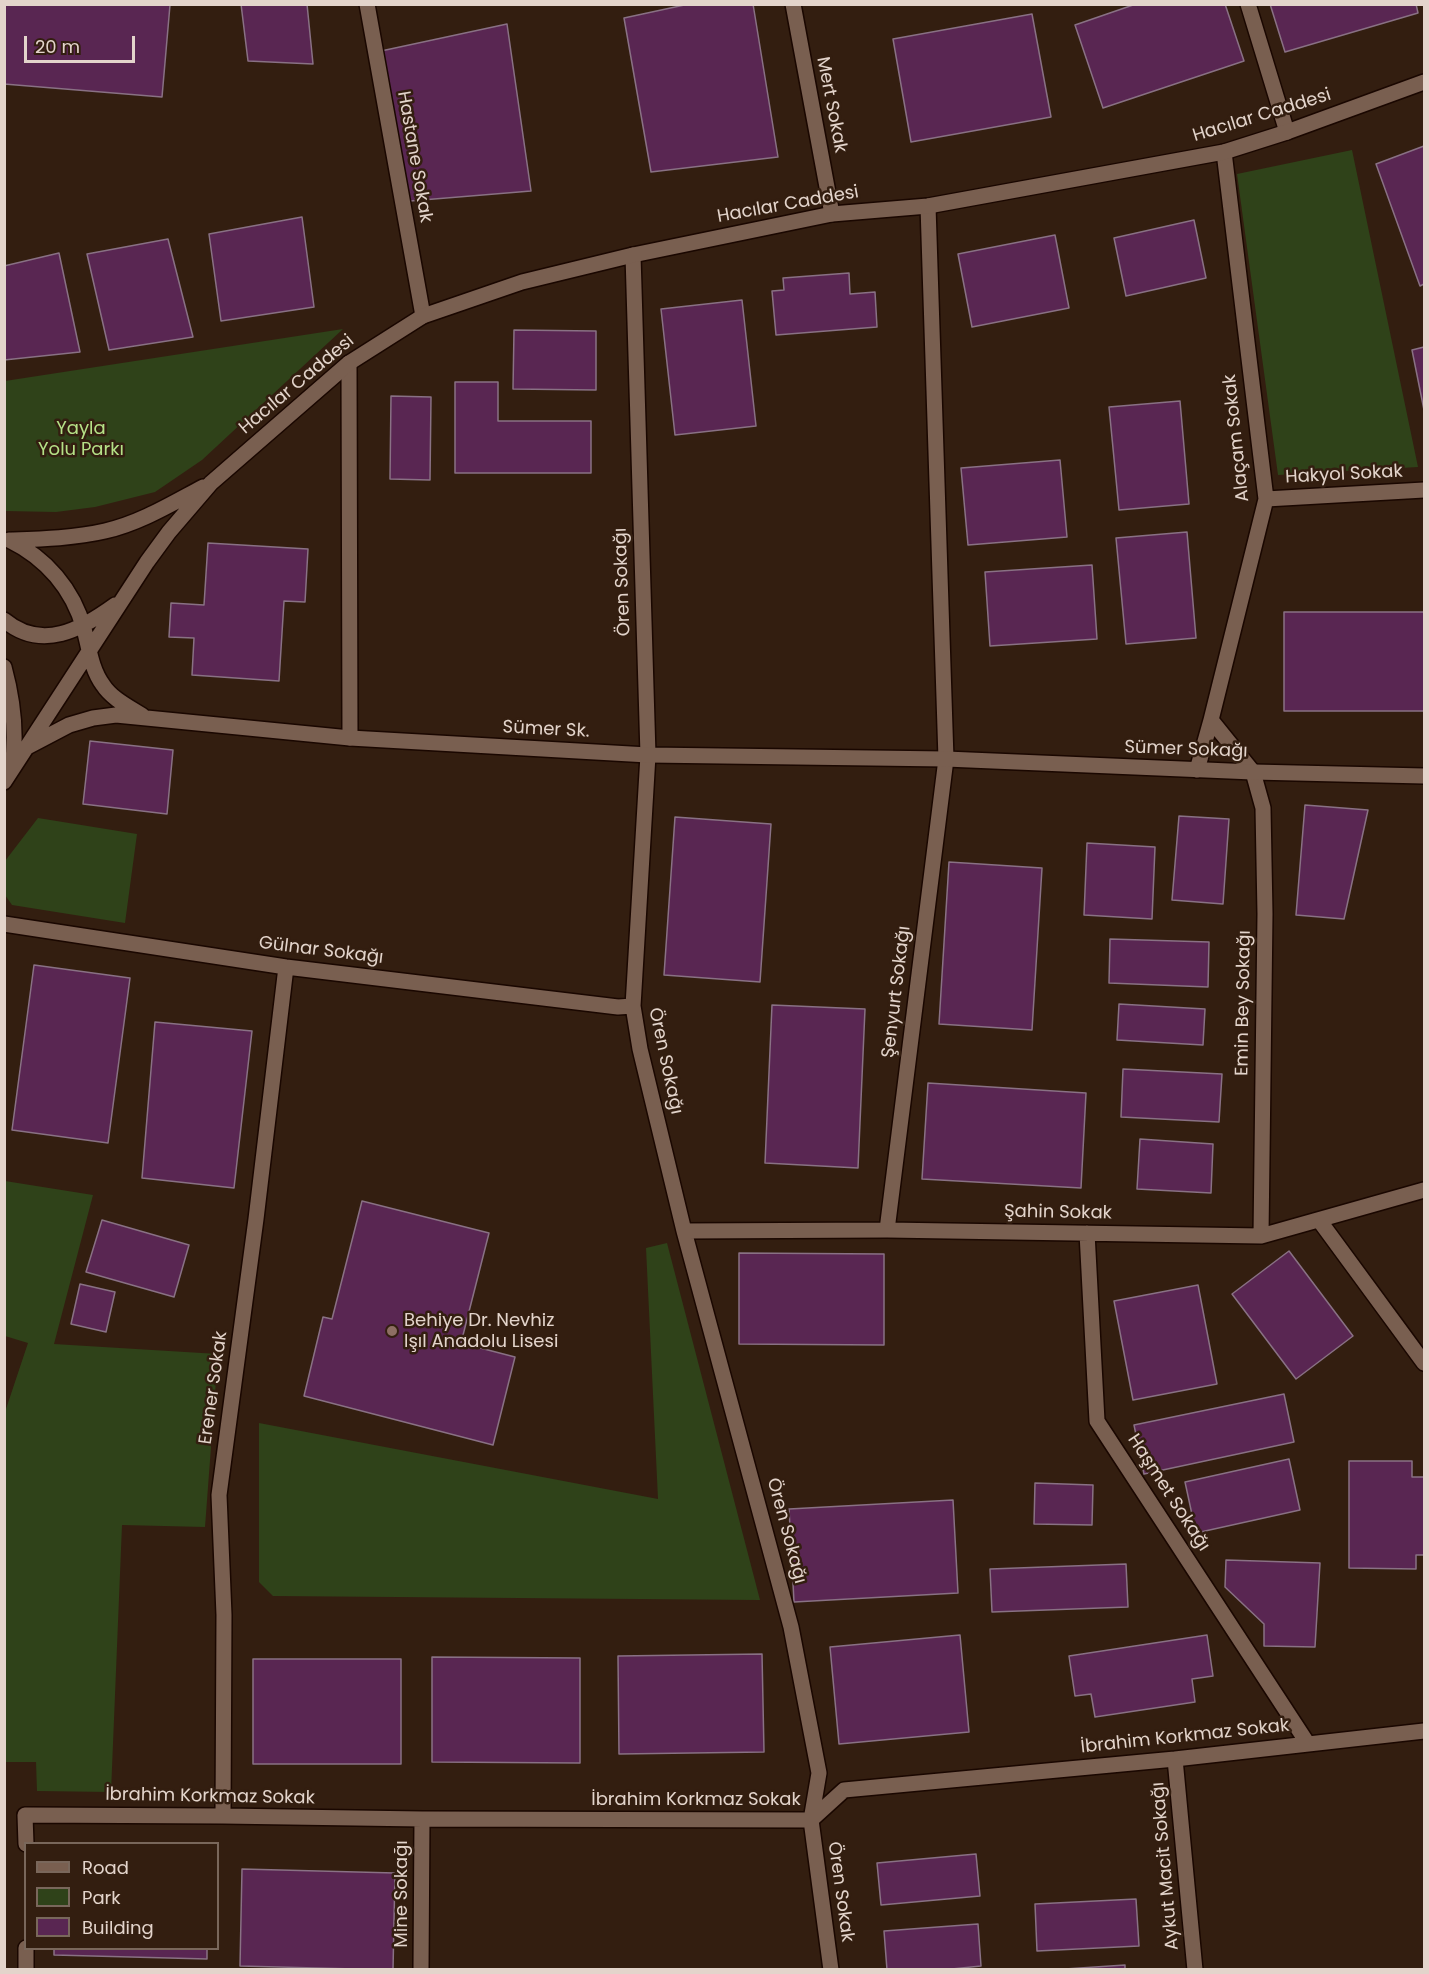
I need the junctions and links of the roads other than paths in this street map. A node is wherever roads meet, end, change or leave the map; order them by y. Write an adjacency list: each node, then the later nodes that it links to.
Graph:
1 (367, 4): 10 (street, Hastane Sokak)
2 (793, 4): 8 (street, Mert Sokak)
3 (1248, 4): 5 (street)
4 (1425, 82): 5 (street, Hacılar Caddesi)
5 (1287, 132): 6 (street, Hacılar Caddesi)
6 (1224, 152): 7 (street, Hacılar Caddesi); 14 (street, Alaçam Sokak)
7 (928, 206): 8 (street, Hacılar Caddesi); 26 (street, Şenyurt Sokağı)
8 (832, 213): 9 (street, Hacılar Caddesi)
9 (633, 255): 10 (street, Hacılar Caddesi); 25 (street, Ören Sokağı)
10 (423, 316): 11 (street, Hacılar Caddesi)
11 (349, 363): 12 (street, Hacılar Caddesi); 23 (street)
12 (211, 483): 15 (street); 16 (street)
13 (1425, 490): 14 (street, Hakyol Sokak)
14 (1266, 499): 22 (street, Alaçam Sokak)
15 (7, 540): 18 (street, Sümer Sk.)
16 (122, 600): 18 (street); 19 (street)
17 (4, 620): 18 (street)
18 (83, 626): 19 (street, Sümer Sk.)
19 (89, 650): 21 (street, Sümer Sk.); 24 (street)
20 (4, 667): 30 (street)
21 (145, 717): 23 (street, Sümer Sk.); 24 (street, Sümer Sk.)
22 (1211, 720): 27 (street, Alaçam Sokak); 28 (street)
23 (350, 738): 25 (street, Sümer Sk.)
24 (28, 746): 30 (street)
25 (648, 755): 26 (street, Sümer Sk.); 33 (street, Ören Sokağı)
26 (946, 759): 27 (street, Sümer Sokağı); 36 (street, Şenyurt Sokağı)
27 (1197, 770): 28 (street, Sümer Sokağı)
28 (1253, 772): 29 (street, Sümer Sokağı); 39 (street, Emin Bey Sokağı)
29 (1425, 776)
30 (8, 777)
31 (4, 924): 32 (street, Gülnar Sokağı)
32 (286, 968): 33 (street, Gülnar Sokağı); 44 (street, Erener Sokak)
33 (633, 1006): 37 (street, Ören Sokağı)
34 (1425, 1190): 35 (street, Şahin Sokak)
35 (1319, 1220): 39 (street, Şahin Sokak); 40 (street)
36 (887, 1230): 37 (street, Şahin Sokak); 38 (street, Şahin Sokak)
37 (684, 1231): 46 (street, Ören Sokağı)
38 (1087, 1233): 39 (street, Şahin Sokak); 42 (street, Haşmet Sokağı)
39 (1261, 1236)
40 (1425, 1363)
41 (1425, 1731): 42 (street, İbrahim Korkmaz Sokak)
42 (1308, 1744): 43 (street, İbrahim Korkmaz Sokak)
43 (1175, 1759): 46 (street, İbrahim Korkmaz Sokak); 52 (street, Aykut Macit Sokağı)
44 (223, 1816): 45 (street, İbrahim Korkmaz Sokak); 47 (street, İbrahim Korkmaz Sokak)
45 (422, 1820): 46 (street, İbrahim Korkmaz Sokak); 50 (street, Mine Sokağı)
46 (811, 1820): 51 (street, Ören Sokak)
47 (26, 1842)
48 (26, 1950): 49 (street)
49 (26, 1970)
50 (421, 1970)
51 (831, 1970)
52 (1195, 1970)

